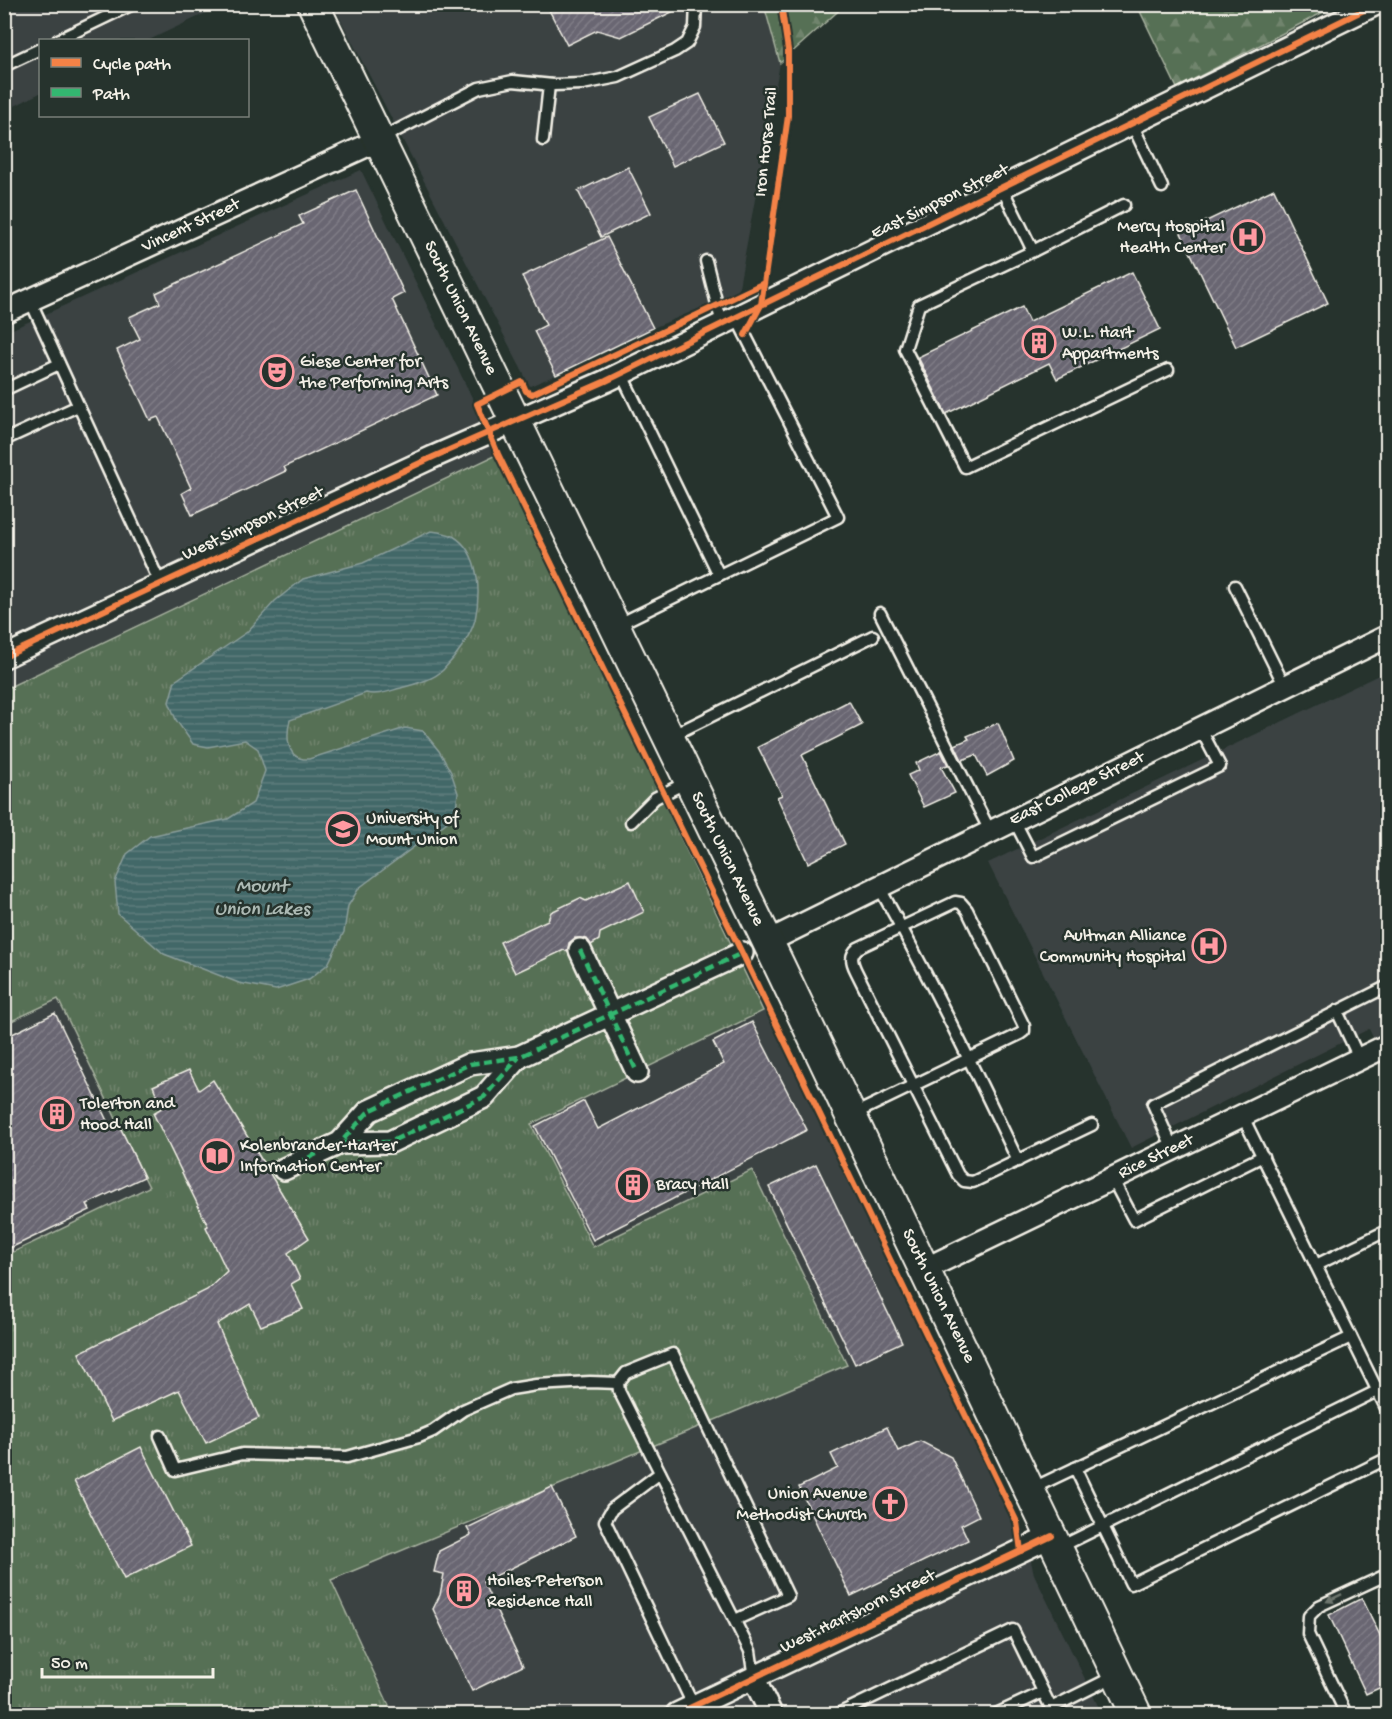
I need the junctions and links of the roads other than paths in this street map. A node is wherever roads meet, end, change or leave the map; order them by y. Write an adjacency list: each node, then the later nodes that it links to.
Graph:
1 (133, 4): 5 (lane)
2 (313, 4): 10 (main road, South Union Avenue)
3 (696, 4): 8 (lane)
4 (1376, 4): 9 (street, East Simpson Street)
5 (60, 39)
6 (39, 49): 7 (lane)
7 (4, 66)
8 (549, 85): 10 (lane); 11 (lane)
9 (1132, 124): 12 (lane); 13 (street, East Simpson Street)
10 (379, 140): 17 (street, Vincent Street); 25 (main road, South Union Avenue)
11 (543, 140)
12 (1162, 187)
13 (1002, 188): 15 (lane); 19 (street, East Simpson Street)
14 (1124, 205): 15 (lane)
15 (1034, 251): 21 (lane)
16 (706, 261): 19 (lane)
17 (30, 300): 18 (street, Vincent Street); 20 (lane)
18 (4, 312)
19 (729, 321): 22 (street, East Simpson Street); 27 (lane)
20 (59, 364): 23 (lane); 24 (lane)
21 (1168, 370)
22 (621, 373): 25 (street, East Simpson Street); 27 (lane)
23 (4, 390)
24 (78, 406): 26 (lane); 28 (lane)
25 (515, 422): 28 (street, West Simpson Street); 31 (main road, South Union Avenue)
26 (4, 441)
27 (720, 575): 31 (lane)
28 (160, 584): 34 (street, West Simpson Street)
29 (1234, 586): 35 (lane)
30 (879, 613): 41 (lane)
31 (614, 626): 37 (main road, South Union Avenue)
32 (873, 636): 37 (lane)
33 (1388, 636): 35 (street, East College Street)
34 (4, 657)
35 (1285, 687): 36 (street, East College Street)
36 (1200, 728): 39 (street, East College Street); 39 (lane)
37 (668, 737): 38 (main road, South Union Avenue)
38 (689, 781): 40 (lane); 44 (main road, South Union Avenue)
39 (1014, 820): 41 (street, East College Street)
40 (632, 822)
41 (990, 831): 42 (street, East College Street)
42 (879, 887): 43 (lane); 44 (street, East College Street)
43 (902, 927): 52 (lane); 52 (lane); 54 (lane)
44 (755, 947): 48 (street, East College Street); 56 (main road, South Union Avenue)
45 (580, 950): 48 (street)
46 (1388, 986): 47 (lane)
47 (1336, 1011): 51 (lane); 59 (lane)
48 (610, 1014): 50 (street, East College Street); 53 (street)
49 (1388, 1045): 51 (street, Rice Street)
50 (519, 1057): 58 (street); 58 (street)
51 (1359, 1058): 55 (street, Rice Street)
52 (969, 1059): 54 (lane); 61 (lane)
53 (637, 1072)
54 (915, 1085): 56 (lane); 61 (lane)
55 (1242, 1115): 59 (street, Rice Street); 60 (lane)
56 (851, 1116): 66 (main road, South Union Avenue)
57 (1092, 1125): 61 (lane)
58 (340, 1143): 62 (street)
59 (1173, 1149): 63 (street, Rice Street)
60 (1263, 1156): 63 (lane); 65 (lane)
61 (1018, 1161)
62 (284, 1169)
63 (1112, 1178): 66 (street, Rice Street)
64 (1388, 1230): 65 (lane)
65 (1316, 1265): 67 (lane)
66 (925, 1269): 75 (main road, South Union Avenue)
67 (1351, 1337): 69 (lane); 73 (lane)
68 (618, 1383): 71 (lane); 74 (lane); 79 (lane)
69 (1377, 1391): 70 (lane); 76 (lane)
70 (1388, 1412)
71 (160, 1436)
72 (1388, 1458): 76 (lane)
73 (1075, 1468): 75 (lane); 76 (lane)
74 (660, 1473): 79 (lane); 83 (lane)
75 (1030, 1489): 77 (main road, South Union Avenue)
76 (1103, 1526): 77 (lane)
77 (1055, 1542): 80 (main road, South Union Avenue); 81 (street, West Hartshorn Street)
78 (1388, 1574): 89 (lane, one-way to 89)
79 (735, 1620): 81 (lane)
80 (1118, 1675): 84 (lane); 88 (main road, South Union Avenue)
81 (754, 1678): 83 (street, West Hartshorn Street); 85 (street)
82 (1043, 1692): 84 (lane); 86 (lane); 87 (lane)
83 (686, 1711)
84 (1052, 1711)
85 (771, 1714)
86 (838, 1714)
87 (996, 1714)
88 (1136, 1714)
89 (1346, 1714)

